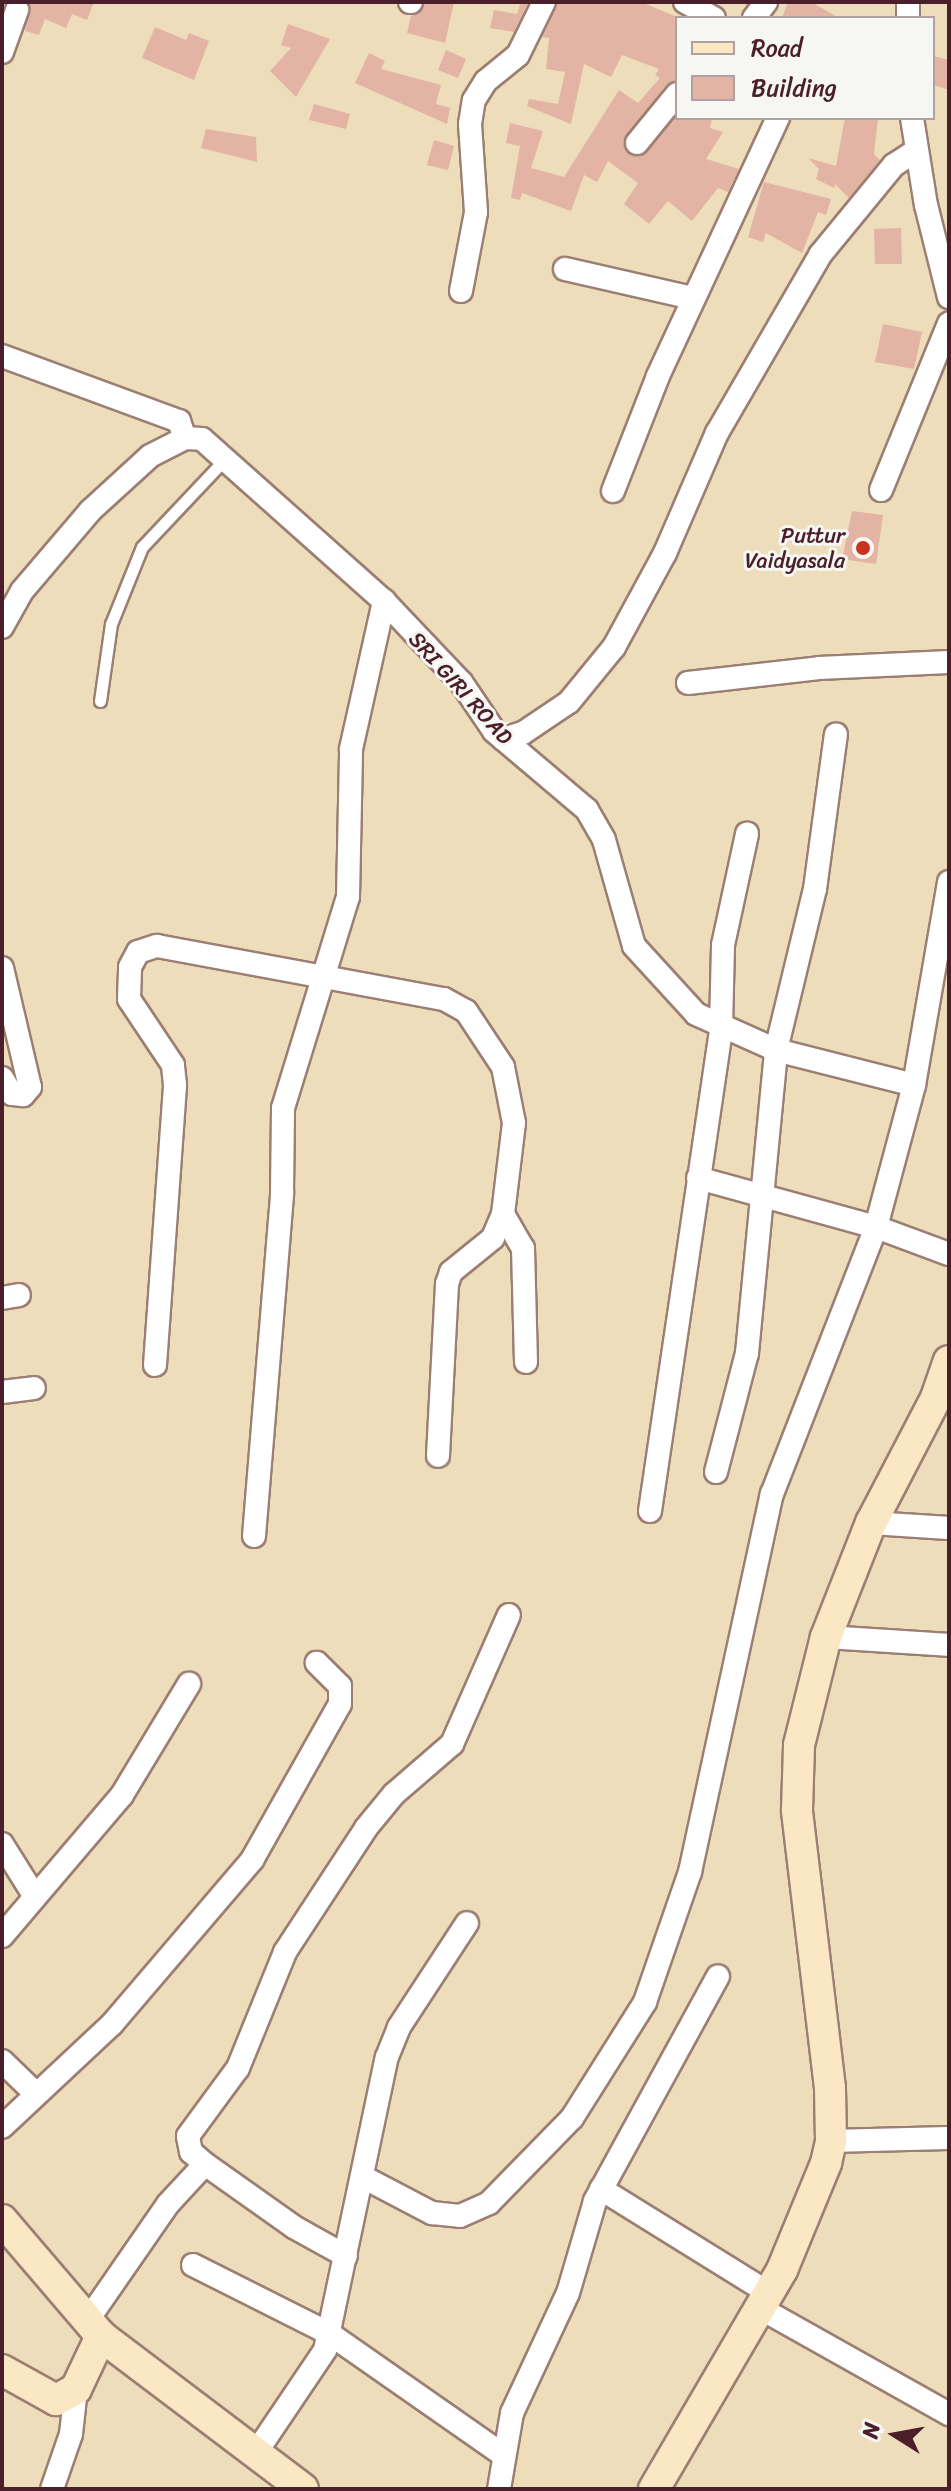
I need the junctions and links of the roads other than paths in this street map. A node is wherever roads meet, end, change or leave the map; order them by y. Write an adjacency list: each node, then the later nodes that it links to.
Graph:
1 (544, 2): 12 (street)
2 (685, 2): 4 (street)
3 (17, 10): 5 (street)
4 (710, 16)
5 (2, 52)
6 (675, 96): 9 (street)
7 (777, 120): 14 (street)
8 (912, 120): 10 (street)
9 (637, 143)
10 (917, 150): 13 (street); 27 (street)
11 (565, 269): 14 (street)
12 (461, 291)
13 (949, 293)
14 (693, 298): 20 (street)
15 (949, 323): 19 (street)
16 (2, 356): 17 (street, SRI GIRI ROAD)
17 (185, 438): 18 (street, SRI GIRI ROAD); 22 (street)
18 (226, 458): 21 (street, SRI GIRI ROAD); 25 (lane)
19 (881, 490)
20 (613, 491)
21 (384, 601): 27 (street, SRI GIRI ROAD); 31 (street)
22 (2, 627)
23 (949, 662): 24 (street)
24 (688, 683)
25 (100, 701)
26 (836, 734): 34 (street)
27 (503, 739): 33 (street, SRI GIRI ROAD)
28 (747, 834): 33 (street)
29 (949, 882): 32 (street)
30 (2, 968): 35 (street)
31 (324, 979): 39 (street); 44 (street); 52 (street)
32 (940, 1002): 36 (street)
33 (721, 1028): 34 (street, SRI GIRI ROAD); 37 (street)
34 (776, 1050): 36 (street, SRI GIRI ROAD); 38 (street)
35 (2, 1078)
36 (914, 1085): 40 (street)
37 (698, 1178): 38 (street); 49 (street)
38 (762, 1194): 40 (street); 48 (street)
39 (503, 1214): 43 (street); 47 (street)
40 (876, 1227): 41 (street); 69 (street)
41 (949, 1254)
42 (949, 1361): 50 (street)
43 (526, 1362)
44 (155, 1365)
45 (34, 1388): 46 (street)
46 (2, 1392)
47 (438, 1456)
48 (716, 1472)
49 (650, 1511)
50 (871, 1523): 51 (street); 54 (street)
51 (949, 1528)
52 (254, 1536)
53 (509, 1615): 68 (street)
54 (826, 1637): 55 (street); 67 (street)
55 (949, 1645)
56 (317, 1663): 64 (street)
57 (189, 1684): 59 (street)
58 (2, 1844): 59 (street)
59 (34, 1895): 61 (street)
60 (467, 1923): 69 (street)
61 (2, 1936)
62 (718, 1976): 70 (street)
63 (2, 2061): 64 (street)
64 (35, 2093): 65 (street)
65 (2, 2127)
66 (949, 2138): 67 (street)
67 (831, 2141): 74 (street)
68 (205, 2164): 72 (street); 75 (street)
69 (363, 2177): 72 (street)
70 (601, 2189): 74 (street); 81 (street)
71 (2, 2220): 75 (street)
72 (346, 2256): 76 (street)
73 (193, 2265): 76 (street)
74 (764, 2300): 79 (street); 85 (street)
75 (94, 2328): 78 (street); 80 (street)
76 (330, 2334): 80 (street); 81 (street)
77 (2, 2370): 78 (street)
78 (76, 2389): 82 (street)
79 (949, 2414)
80 (257, 2451): 83 (street)
81 (502, 2454): 84 (street)
82 (52, 2489)
83 (303, 2489)
84 (499, 2489)
85 (654, 2489)

